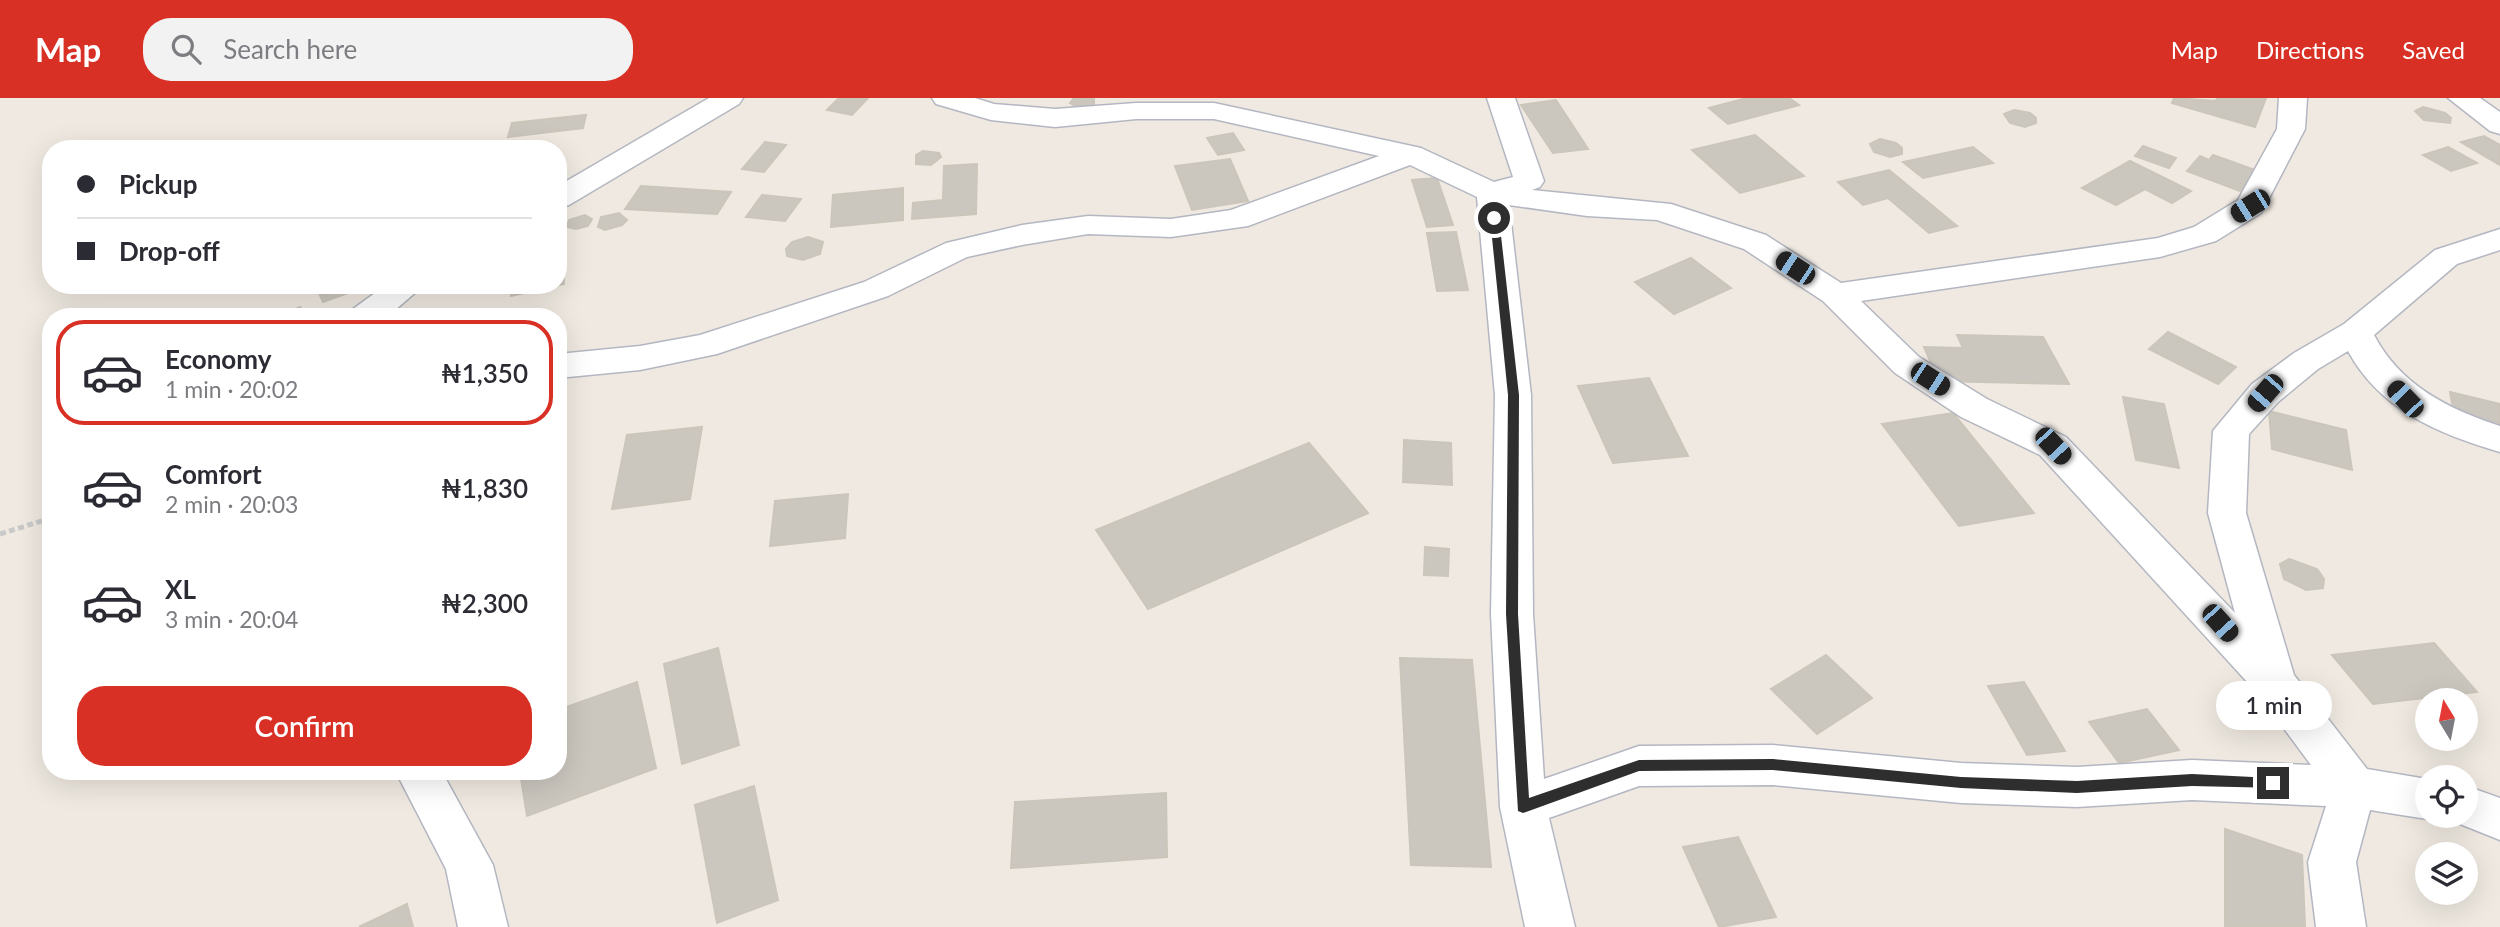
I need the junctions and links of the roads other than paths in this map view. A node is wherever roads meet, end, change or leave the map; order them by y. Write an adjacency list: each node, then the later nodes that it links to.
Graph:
1 (729, 98): 8 (street)
2 (946, 98): 7 (street)
3 (1500, 98): 9 (street)
4 (2293, 98): 12 (street)
5 (2462, 98): 6 (street)
6 (2500, 125)
7 (1412, 154): 9 (street); 15 (street)
8 (567, 193)
9 (1492, 193): 12 (street); 23 (street)
10 (2500, 239): 14 (street)
11 (396, 294): 13 (street)
12 (1835, 294): 17 (street)
13 (377, 308)
14 (2356, 332): 16 (street); 17 (street)
15 (567, 365)
16 (2500, 439)
17 (2275, 683): 19 (street)
18 (422, 780): 26 (street)
19 (2354, 787): 20 (street); 23 (street); 28 (street)
20 (2415, 797)
21 (2500, 804): 22 (street)
22 (2478, 805)
23 (1523, 807): 27 (street)
24 (2478, 811): 25 (street)
25 (2500, 819)
26 (483, 927)
27 (1550, 927)
28 (2341, 927)

